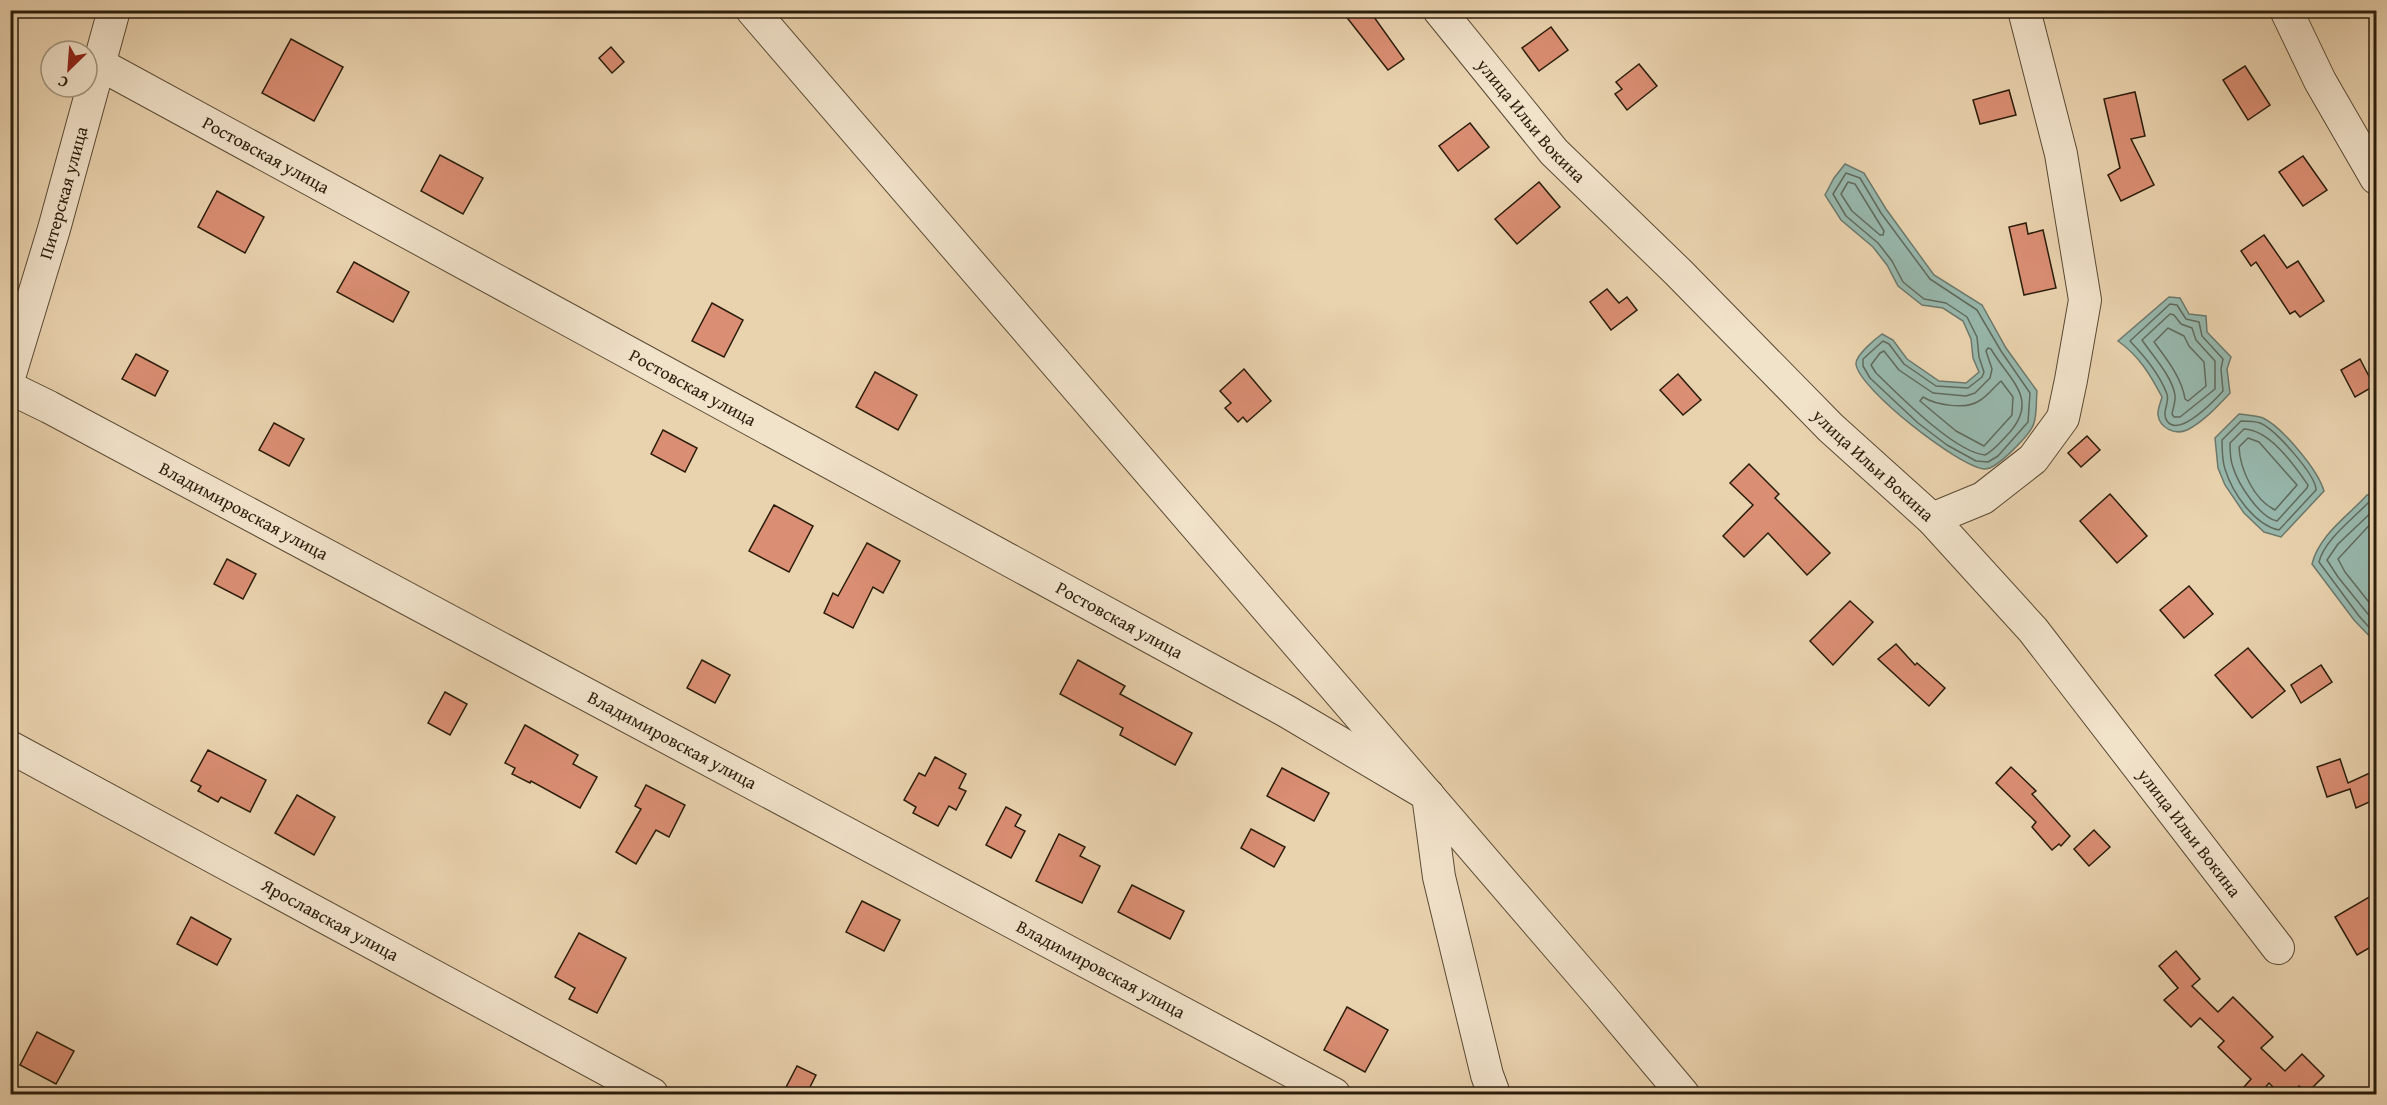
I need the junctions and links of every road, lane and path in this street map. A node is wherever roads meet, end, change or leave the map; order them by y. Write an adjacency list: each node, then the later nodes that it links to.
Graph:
1 (114, 10): 6 (street, Питерская улица)
2 (752, 10): 13 (street)
3 (1439, 10): 11 (street, улица Ильи Вокина)
4 (2024, 10): 11 (street)
5 (2286, 10): 8 (street)
6 (99, 64): 13 (street, Ростовская улица)
7 (89, 99): 9 (street, Питерская улица)
8 (2376, 178)
9 (10, 374)
10 (10, 388): 16 (street, Владимировская улица)
11 (1932, 519): 14 (street, улица Ильи Вокина)
12 (10, 747): 15 (street, Ярославская улица)
13 (1428, 795): 17 (street); 18 (street)
14 (2278, 948)
15 (652, 1095)
16 (1334, 1095)
17 (1494, 1095)
18 (1683, 1095)

